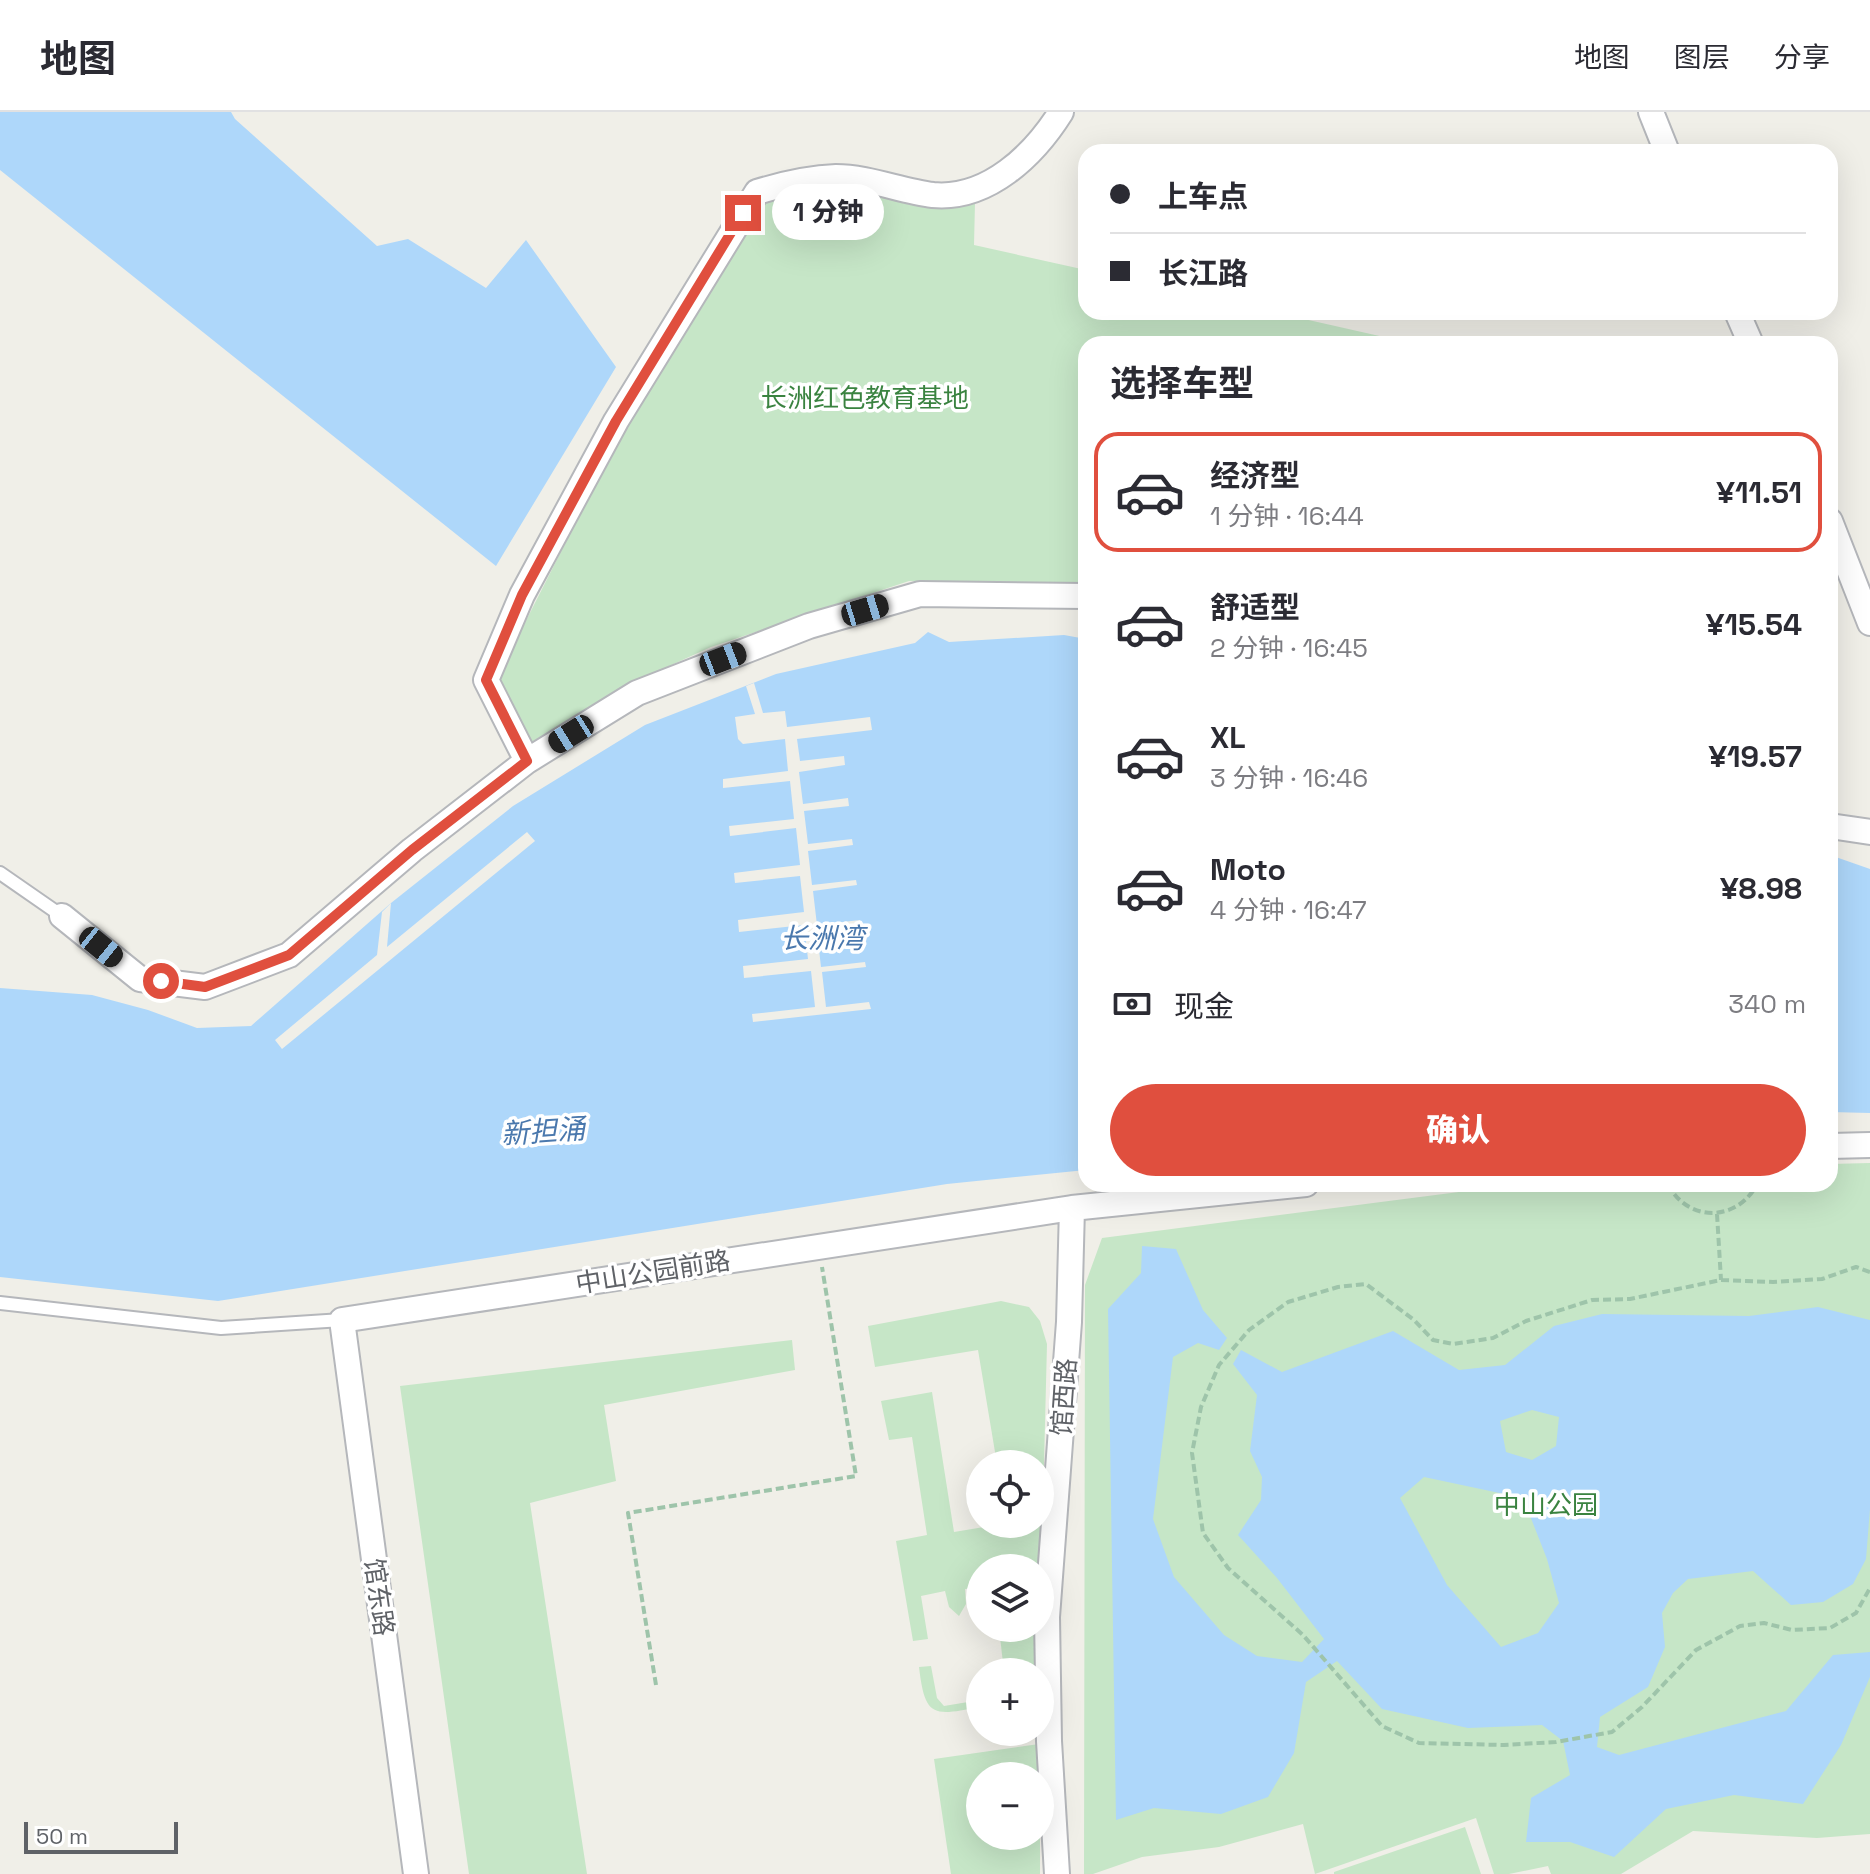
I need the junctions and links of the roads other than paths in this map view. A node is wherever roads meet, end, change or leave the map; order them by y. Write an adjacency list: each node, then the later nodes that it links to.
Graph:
1 (1061, 112): 7 (street)
2 (1651, 112): 3 (street)
3 (1664, 144)
4 (1838, 541): 6 (street)
5 (1078, 596): 7 (street)
6 (1870, 623)
7 (527, 761): 11 (street)
8 (1838, 827): 9 (street)
9 (1870, 832)
10 (0, 873): 11 (lane)
11 (62, 916)
12 (1870, 1145): 13 (street)
13 (1838, 1146)
14 (1228, 1192): 15 (street, 中山公园前路)
15 (1072, 1208): 17 (street, 中山公园前路); 19 (street, 馆西路)
16 (0, 1303): 17 (lane, 中山公园前路)
17 (342, 1320): 18 (street, 馆东路)
18 (416, 1874)
19 (1057, 1874)

